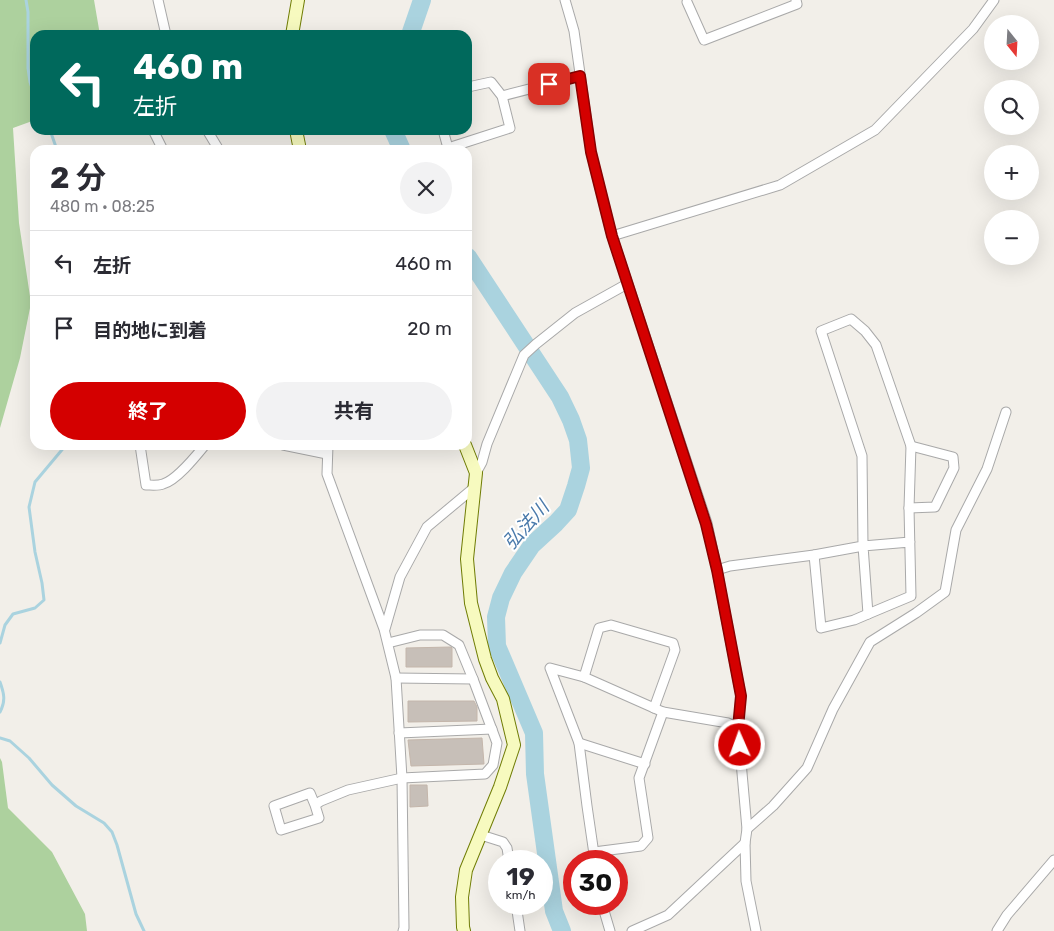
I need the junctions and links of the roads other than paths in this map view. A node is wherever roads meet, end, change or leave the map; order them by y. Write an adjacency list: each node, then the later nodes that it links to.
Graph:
1 (158, 0): 7 (street)
2 (298, 0): 8 (street)
3 (565, 0): 9 (street)
4 (796, 0): 6 (street)
5 (994, 0): 13 (street)
6 (687, 2)
7 (165, 30)
8 (293, 30)
9 (580, 76): 11 (street); 13 (street)
10 (472, 86): 11 (street)
11 (502, 96): 12 (street)
12 (457, 145)
13 (612, 236): 14 (street)
14 (627, 284): 21 (street); 27 (street)
15 (1006, 412): 42 (street)
16 (911, 446): 23 (street); 23 (street); 25 (street)
17 (141, 450): 18 (street)
18 (201, 450)
19 (328, 450): 29 (street)
20 (467, 450): 21 (street)
21 (476, 473): 22 (street)
22 (475, 487): 29 (street); 43 (street)
23 (908, 508): 24 (street)
24 (910, 542): 25 (street); 28 (street)
25 (863, 546): 26 (street); 28 (street)
26 (814, 555): 27 (street); 28 (street)
27 (717, 570): 35 (street)
28 (868, 614)
29 (384, 629): 30 (street)
30 (388, 644): 32 (street); 33 (street)
31 (584, 677): 34 (street); 34 (street); 38 (street)
32 (396, 678): 33 (street); 37 (street)
33 (473, 679): 36 (street)
34 (659, 710): 35 (street); 39 (street)
35 (738, 728): 42 (street)
36 (492, 729): 37 (street); 40 (street)
37 (399, 733): 40 (street)
38 (579, 743): 39 (street); 46 (street)
39 (645, 764): 47 (street)
40 (402, 778): 41 (street); 51 (street)
41 (315, 805): 41 (street)
42 (747, 829): 44 (street)
43 (481, 835): 45 (street); 52 (street)
44 (745, 843): 55 (street); 56 (street)
45 (507, 850)
46 (594, 850)
47 (610, 850)
48 (1054, 860): 57 (street)
49 (518, 915): 53 (street)
50 (605, 915): 54 (street)
51 (403, 931)
52 (464, 931)
53 (520, 931)
54 (610, 931)
55 (632, 931)
56 (756, 931)
57 (997, 931)

